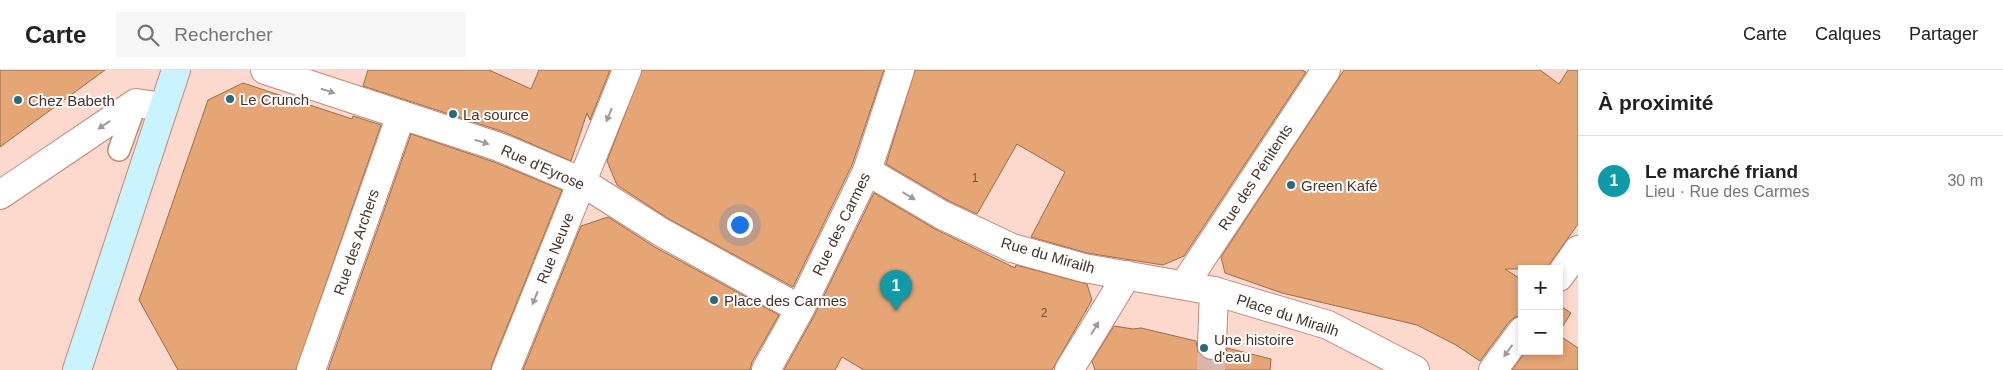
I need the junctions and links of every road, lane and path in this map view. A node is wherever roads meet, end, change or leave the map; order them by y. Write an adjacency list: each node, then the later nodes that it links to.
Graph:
1 (176, 70): 7 (main road)
2 (265, 70): 8 (street, Rue d'Eyrose, one-way to 8)
3 (627, 70): 11 (street, Rue Neuve, one-way to 11)
4 (900, 70): 10 (street, Rue des Carmes)
5 (1326, 70): 16 (street, Rue des Pénitents)
6 (136, 103): 7 (street); 9 (lane); 12 (street, one-way to 12)
7 (163, 107): 21 (main road)
8 (401, 115): 11 (street, Rue d'Eyrose, one-way to 11); 22 (street, Rue des Archers)
9 (119, 150)
10 (867, 171): 15 (street, Rue du Mirailh, one-way to 15); 18 (street, Rue des Carmes)
11 (582, 182): 18 (street, Rue d'Eyrose); 23 (street, Rue Neuve, one-way to 23)
12 (0, 195)
13 (1578, 250): 14 (street)
14 (1563, 271)
15 (1127, 275): 16 (street, Rue du Mirailh); 25 (street, one-way to 15)
16 (1184, 285): 17 (street, Place du Mirailh)
17 (1214, 291): 20 (street); 26 (street, Place du Mirailh)
18 (800, 309): 24 (street, Rue des Carmes)
19 (1518, 336): 27 (street, one-way to 27)
20 (1212, 345)
21 (77, 370)
22 (311, 370)
23 (506, 370)
24 (766, 370)
25 (1069, 370)
26 (1415, 370)
27 (1493, 370)

